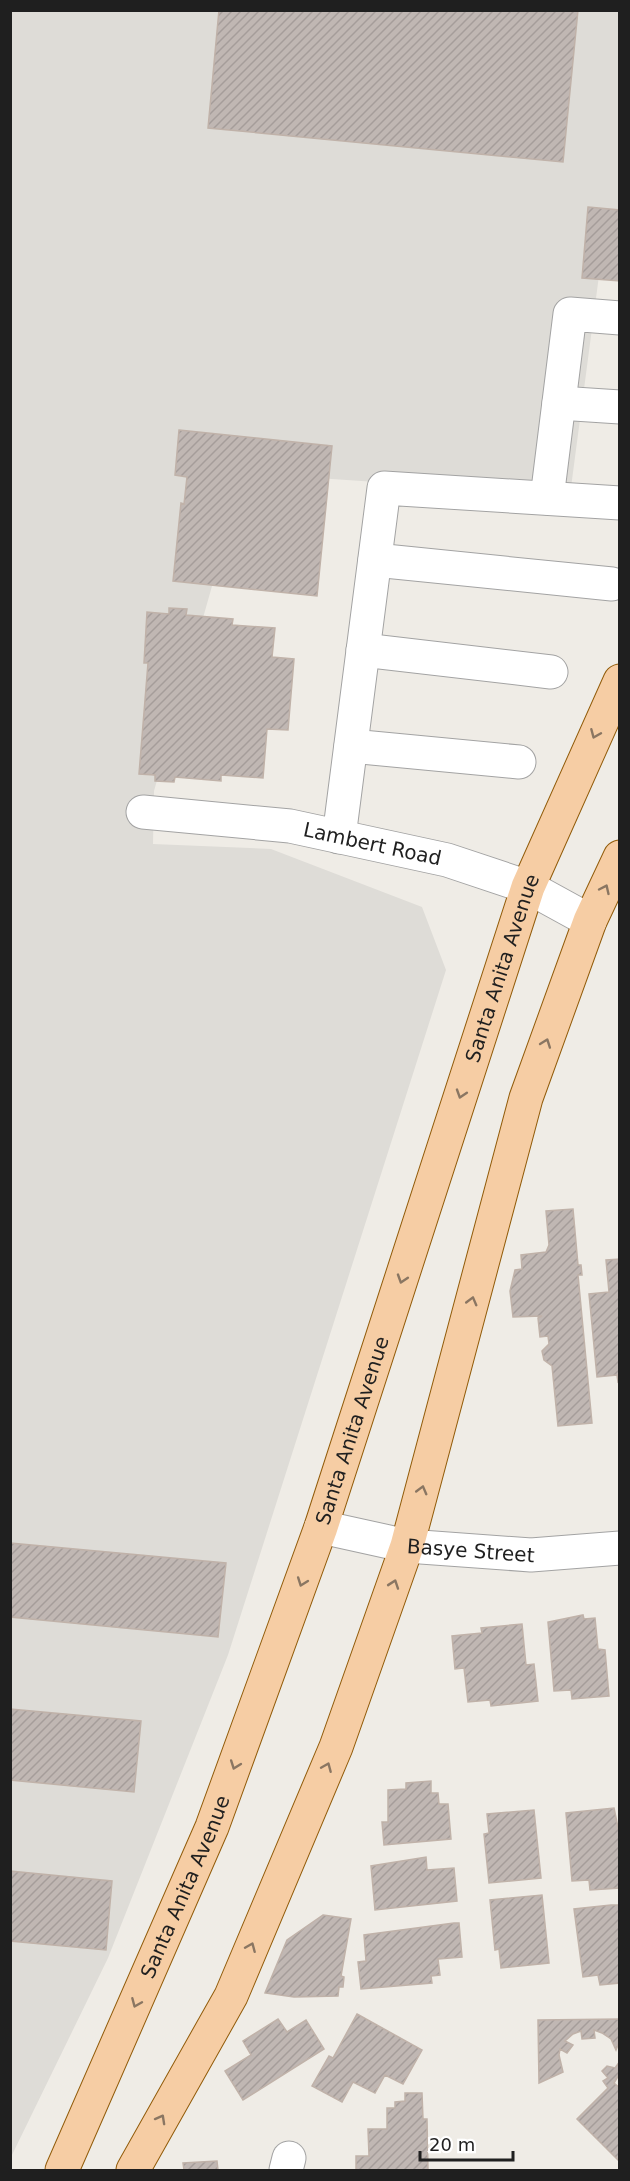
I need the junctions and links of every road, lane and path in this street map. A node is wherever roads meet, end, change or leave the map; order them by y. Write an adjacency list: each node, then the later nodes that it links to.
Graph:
1 (620, 318): 2 (street)
2 (559, 403): 3 (street); 4 (street)
3 (620, 407)
4 (547, 498): 5 (street); 6 (street)
5 (620, 503)
6 (375, 560): 7 (street); 8 (street)
7 (612, 584)
8 (363, 650): 9 (street); 11 (street)
9 (551, 672)
10 (620, 681): 16 (main road, Santa Anita Avenue, one-way to 16)
11 (351, 746): 12 (street); 14 (street)
12 (519, 762)
13 (143, 812): 14 (street, Lambert Road)
14 (339, 837): 16 (street, Lambert Road)
15 (620, 857): 17 (main road, one-way to 15)
16 (528, 887): 17 (street, Lambert Road); 18 (main road, Santa Anita Avenue, one-way to 18)
17 (590, 921): 19 (main road, one-way to 17)
18 (321, 1527): 19 (street, Basye Street); 21 (main road, Santa Anita Avenue, one-way to 21)
19 (407, 1546): 20 (street, Basye Street); 22 (main road, one-way to 19)
20 (620, 1548)
21 (62, 2170)
22 (133, 2170)

